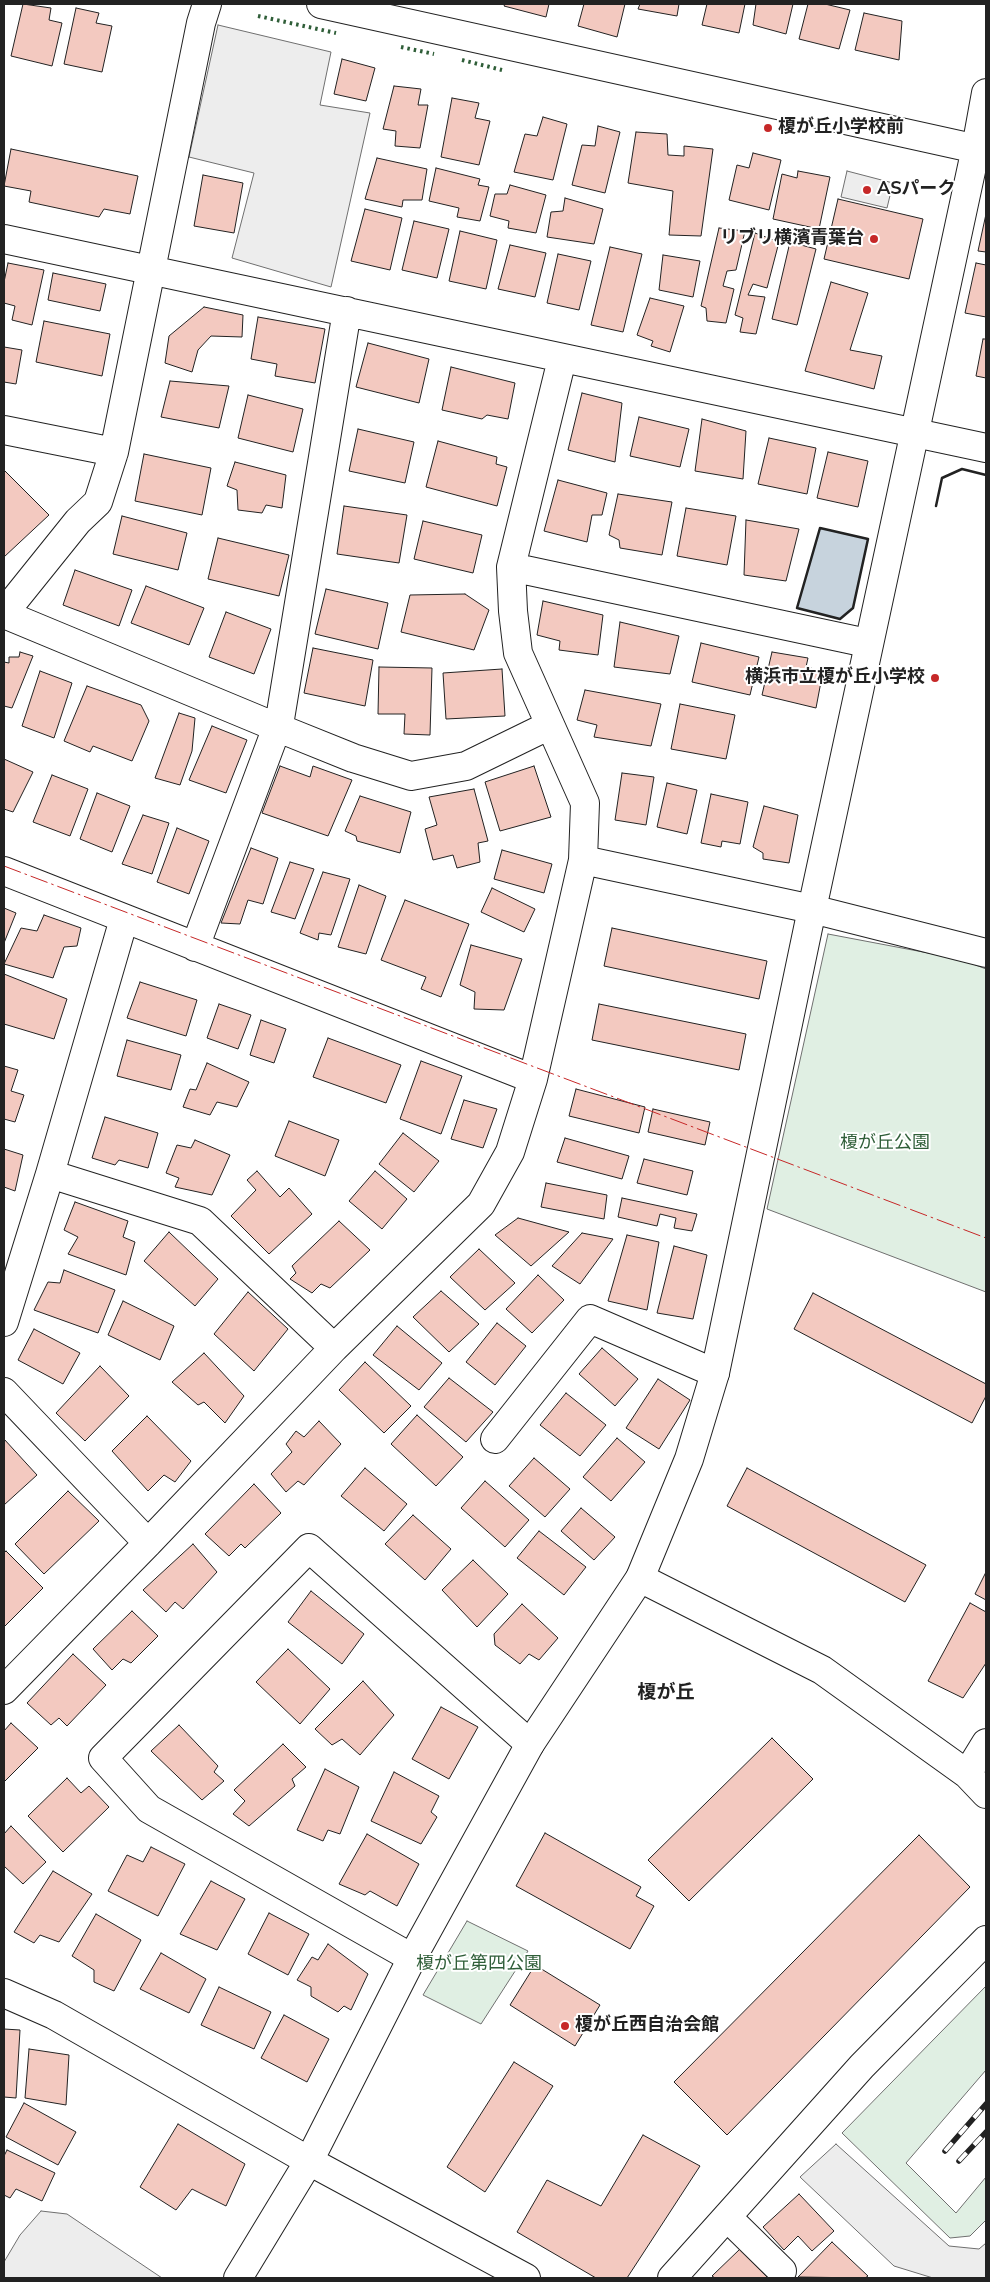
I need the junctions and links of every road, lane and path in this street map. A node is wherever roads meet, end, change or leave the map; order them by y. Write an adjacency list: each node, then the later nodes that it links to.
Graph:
1 (207, 4): 6 (street)
2 (320, 4): 4 (street)
3 (986, 93): 4 (street)
4 (981, 150): 10 (street)
5 (4, 239): 6 (street)
6 (152, 271): 7 (street); 12 (street)
7 (347, 311): 8 (street); 17 (street)
8 (562, 359): 10 (street); 13 (street)
9 (4, 430): 12 (street)
10 (913, 433): 11 (street); 15 (street)
11 (986, 448)
12 (114, 452): 14 (street)
13 (511, 567): 15 (street); 16 (street)
14 (4, 614): 17 (street)
15 (867, 643): 20 (street)
16 (550, 725): 17 (street); 18 (street)
17 (276, 727): 22 (street)
18 (583, 860): 20 (street); 24 (street)
19 (4, 871): 21 (street)
20 (812, 909): 23 (street); 28 (street)
21 (124, 919): 22 (street); 25 (street)
22 (195, 947): 24 (street)
23 (986, 953)
24 (533, 1079): 27 (street)
25 (50, 1174): 26 (street); 27 (street)
26 (4, 1322)
27 (334, 1348): 31 (street)
28 (715, 1373): 30 (street); 32 (street)
29 (4, 1392): 31 (street)
30 (495, 1439)
31 (148, 1543): 33 (street)
32 (640, 1578): 35 (street); 36 (street)
33 (4, 1690)
34 (986, 1743): 36 (street)
35 (530, 1744): 39 (street); 39 (street)
36 (967, 1774): 37 (street)
37 (986, 1794)
38 (986, 1940): 42 (street)
39 (412, 1958): 41 (street)
40 (4, 1993): 41 (street)
41 (309, 2161): 44 (street); 45 (street)
42 (728, 2218): 43 (street); 46 (street)
43 (782, 2271)
44 (238, 2278)
45 (526, 2278)
46 (672, 2278)

